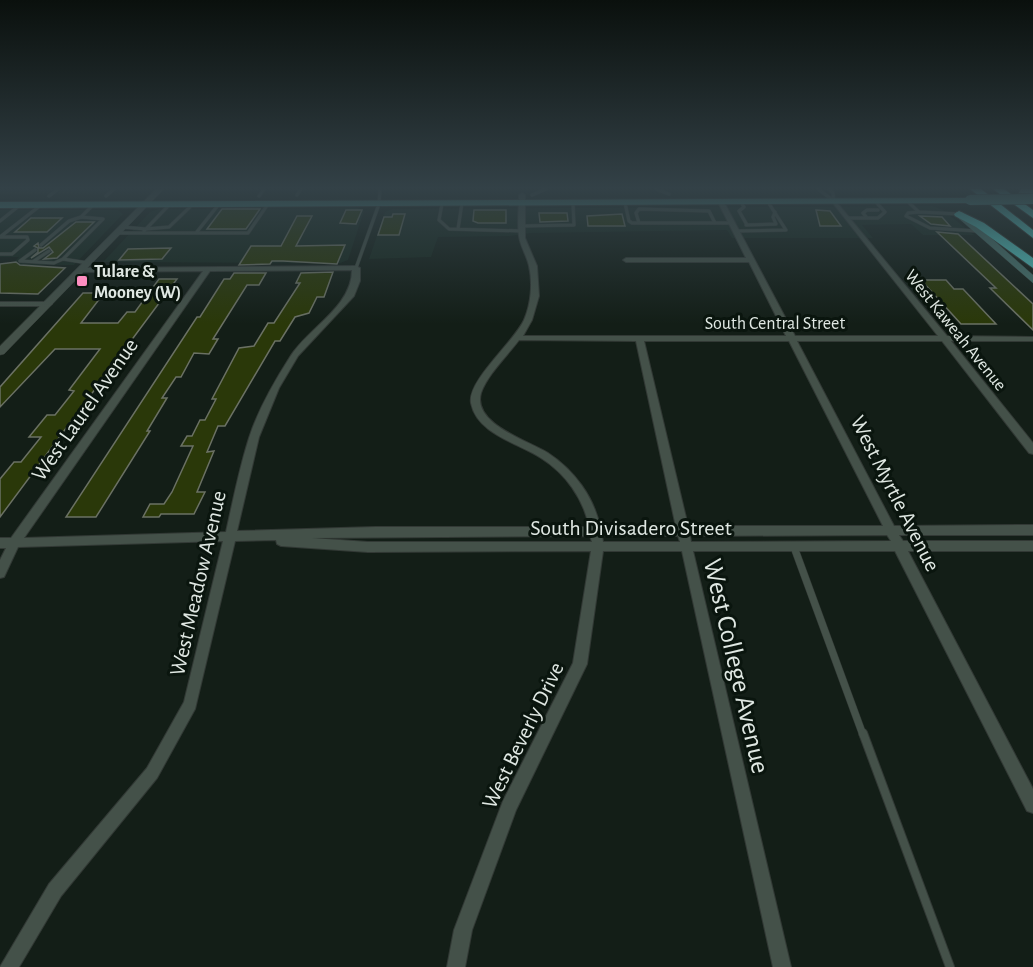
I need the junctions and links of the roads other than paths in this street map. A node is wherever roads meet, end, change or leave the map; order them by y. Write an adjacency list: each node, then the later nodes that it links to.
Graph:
1 (54, 234): 11 (lane)
2 (87, 234): 15 (lane)
3 (115, 234): 20 (street)
4 (367, 234): 21 (lane, West Meadow Avenue)
5 (522, 234): 26 (street, West Beverly Drive)
6 (738, 234): 17 (street, West Myrtle Avenue)
7 (860, 234): 28 (street, West Kaweah Avenue)
8 (981, 234): 23 (main road)
9 (992, 234): 19 (highway)
10 (0, 237): 14 (lane)
11 (42, 245)
12 (35, 250): 18 (lane)
13 (49, 251): 18 (lane)
14 (0, 254)
15 (63, 259): 18 (lane); 20 (lane)
16 (626, 260): 17 (street)
17 (751, 260): 27 (street, West Myrtle Avenue)
18 (27, 263)
19 (1033, 264)
20 (84, 266): 22 (street); 25 (street)
21 (356, 268): 22 (street); 37 (street, West Meadow Avenue)
22 (207, 270): 39 (street, West Laurel Avenue)
23 (1033, 280)
24 (0, 304): 25 (street)
25 (48, 304): 31 (street)
26 (517, 339): 30 (street, South Central Street); 33 (street, West Beverly Drive)
27 (793, 339): 28 (street, South Central Street); 30 (street, South Central Street); 36 (street, West Myrtle Avenue)
28 (944, 339): 29 (street, South Central Street); 32 (street, West Kaweah Avenue)
29 (1033, 339)
30 (640, 340): 34 (street, West College Avenue)
31 (0, 352)
32 (1033, 450)
33 (596, 529): 34 (street, South Divisadero Street); 37 (street, South Divisadero Street); 40 (street, West Beverly Drive)
34 (683, 530): 36 (street, South Divisadero Street); 41 (street, West College Avenue)
35 (1033, 530): 36 (street, South Divisadero Street)
36 (892, 531): 43 (street, West Myrtle Avenue)
37 (230, 538): 39 (street, South Divisadero Street); 40 (street, South Divisadero Street); 47 (street, West Meadow Avenue)
38 (0, 543): 39 (street, South Divisadero Street)
39 (14, 543): 45 (street, West Laurel Avenue)
40 (598, 546): 41 (street, South Divisadero Street); 48 (street, West Beverly Drive)
41 (684, 546): 42 (street, South Divisadero Street); 49 (street, West College Avenue)
42 (793, 546): 43 (street, South Divisadero Street); 50 (lane)
43 (900, 546): 44 (street, South Divisadero Street); 46 (street, West Myrtle Avenue)
44 (1033, 546)
45 (0, 573)
46 (1033, 805)
47 (9, 967)
48 (456, 967)
49 (782, 967)
50 (950, 967)

